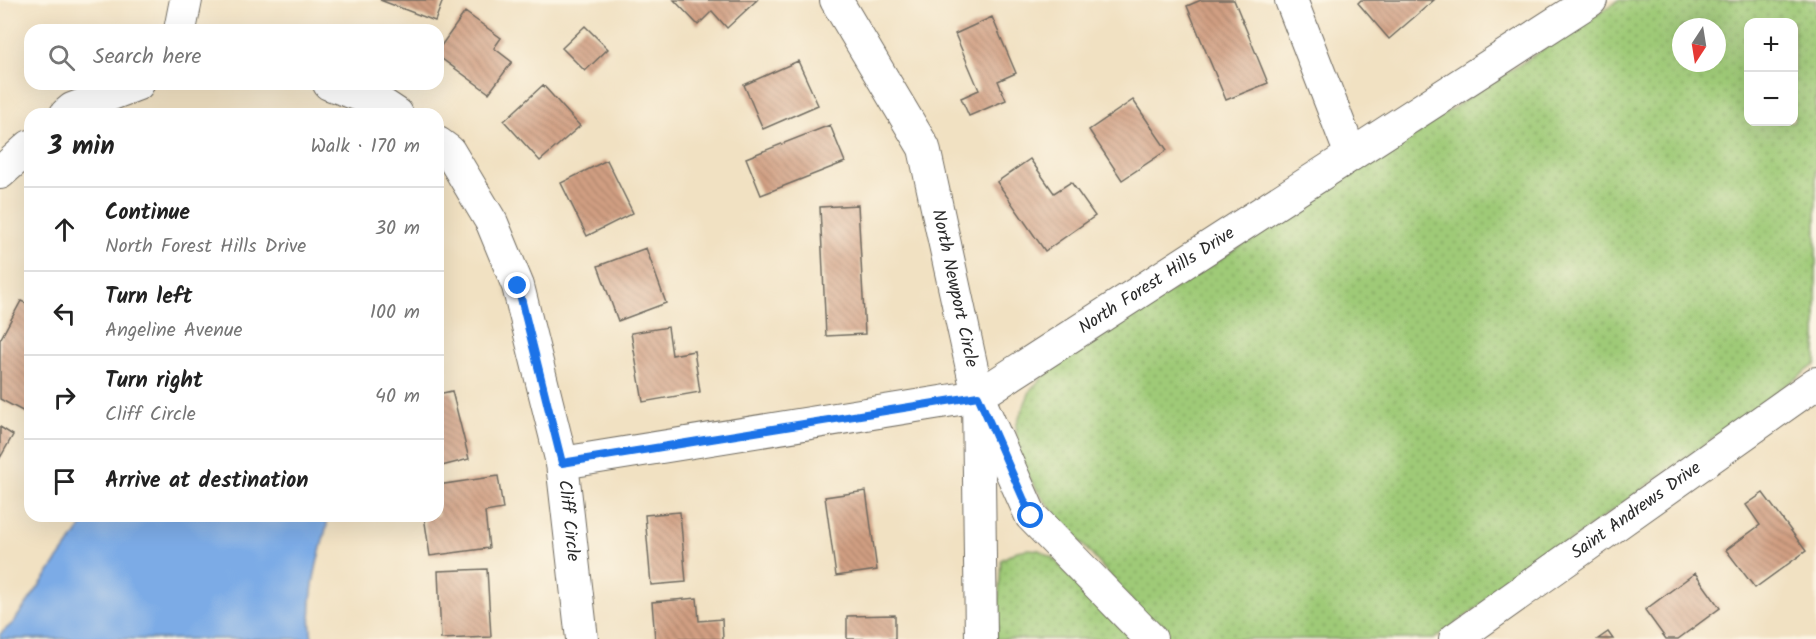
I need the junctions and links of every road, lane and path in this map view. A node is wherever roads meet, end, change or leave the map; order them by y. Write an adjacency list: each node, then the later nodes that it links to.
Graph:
1 (186, 0): 5 (street)
2 (836, 0): 15 (street, North Newport Circle)
3 (1291, 0): 12 (street)
4 (1591, 0): 12 (street, North Forest Hills Drive)
5 (181, 24)
6 (122, 90): 8 (street)
7 (346, 90): 9 (street)
8 (75, 108)
9 (388, 108)
10 (444, 147): 16 (street, Cliff Circle)
11 (24, 151): 13 (street)
12 (1352, 155): 15 (street, North Forest Hills Drive)
13 (0, 173)
14 (1816, 383): 20 (street, Saint Andrews Drive)
15 (978, 396): 16 (street); 18 (street, North Newport Circle); 19 (street)
16 (562, 463): 17 (street, Cliff Circle)
17 (582, 639)
18 (981, 639)
19 (1151, 639)
20 (1455, 639)

